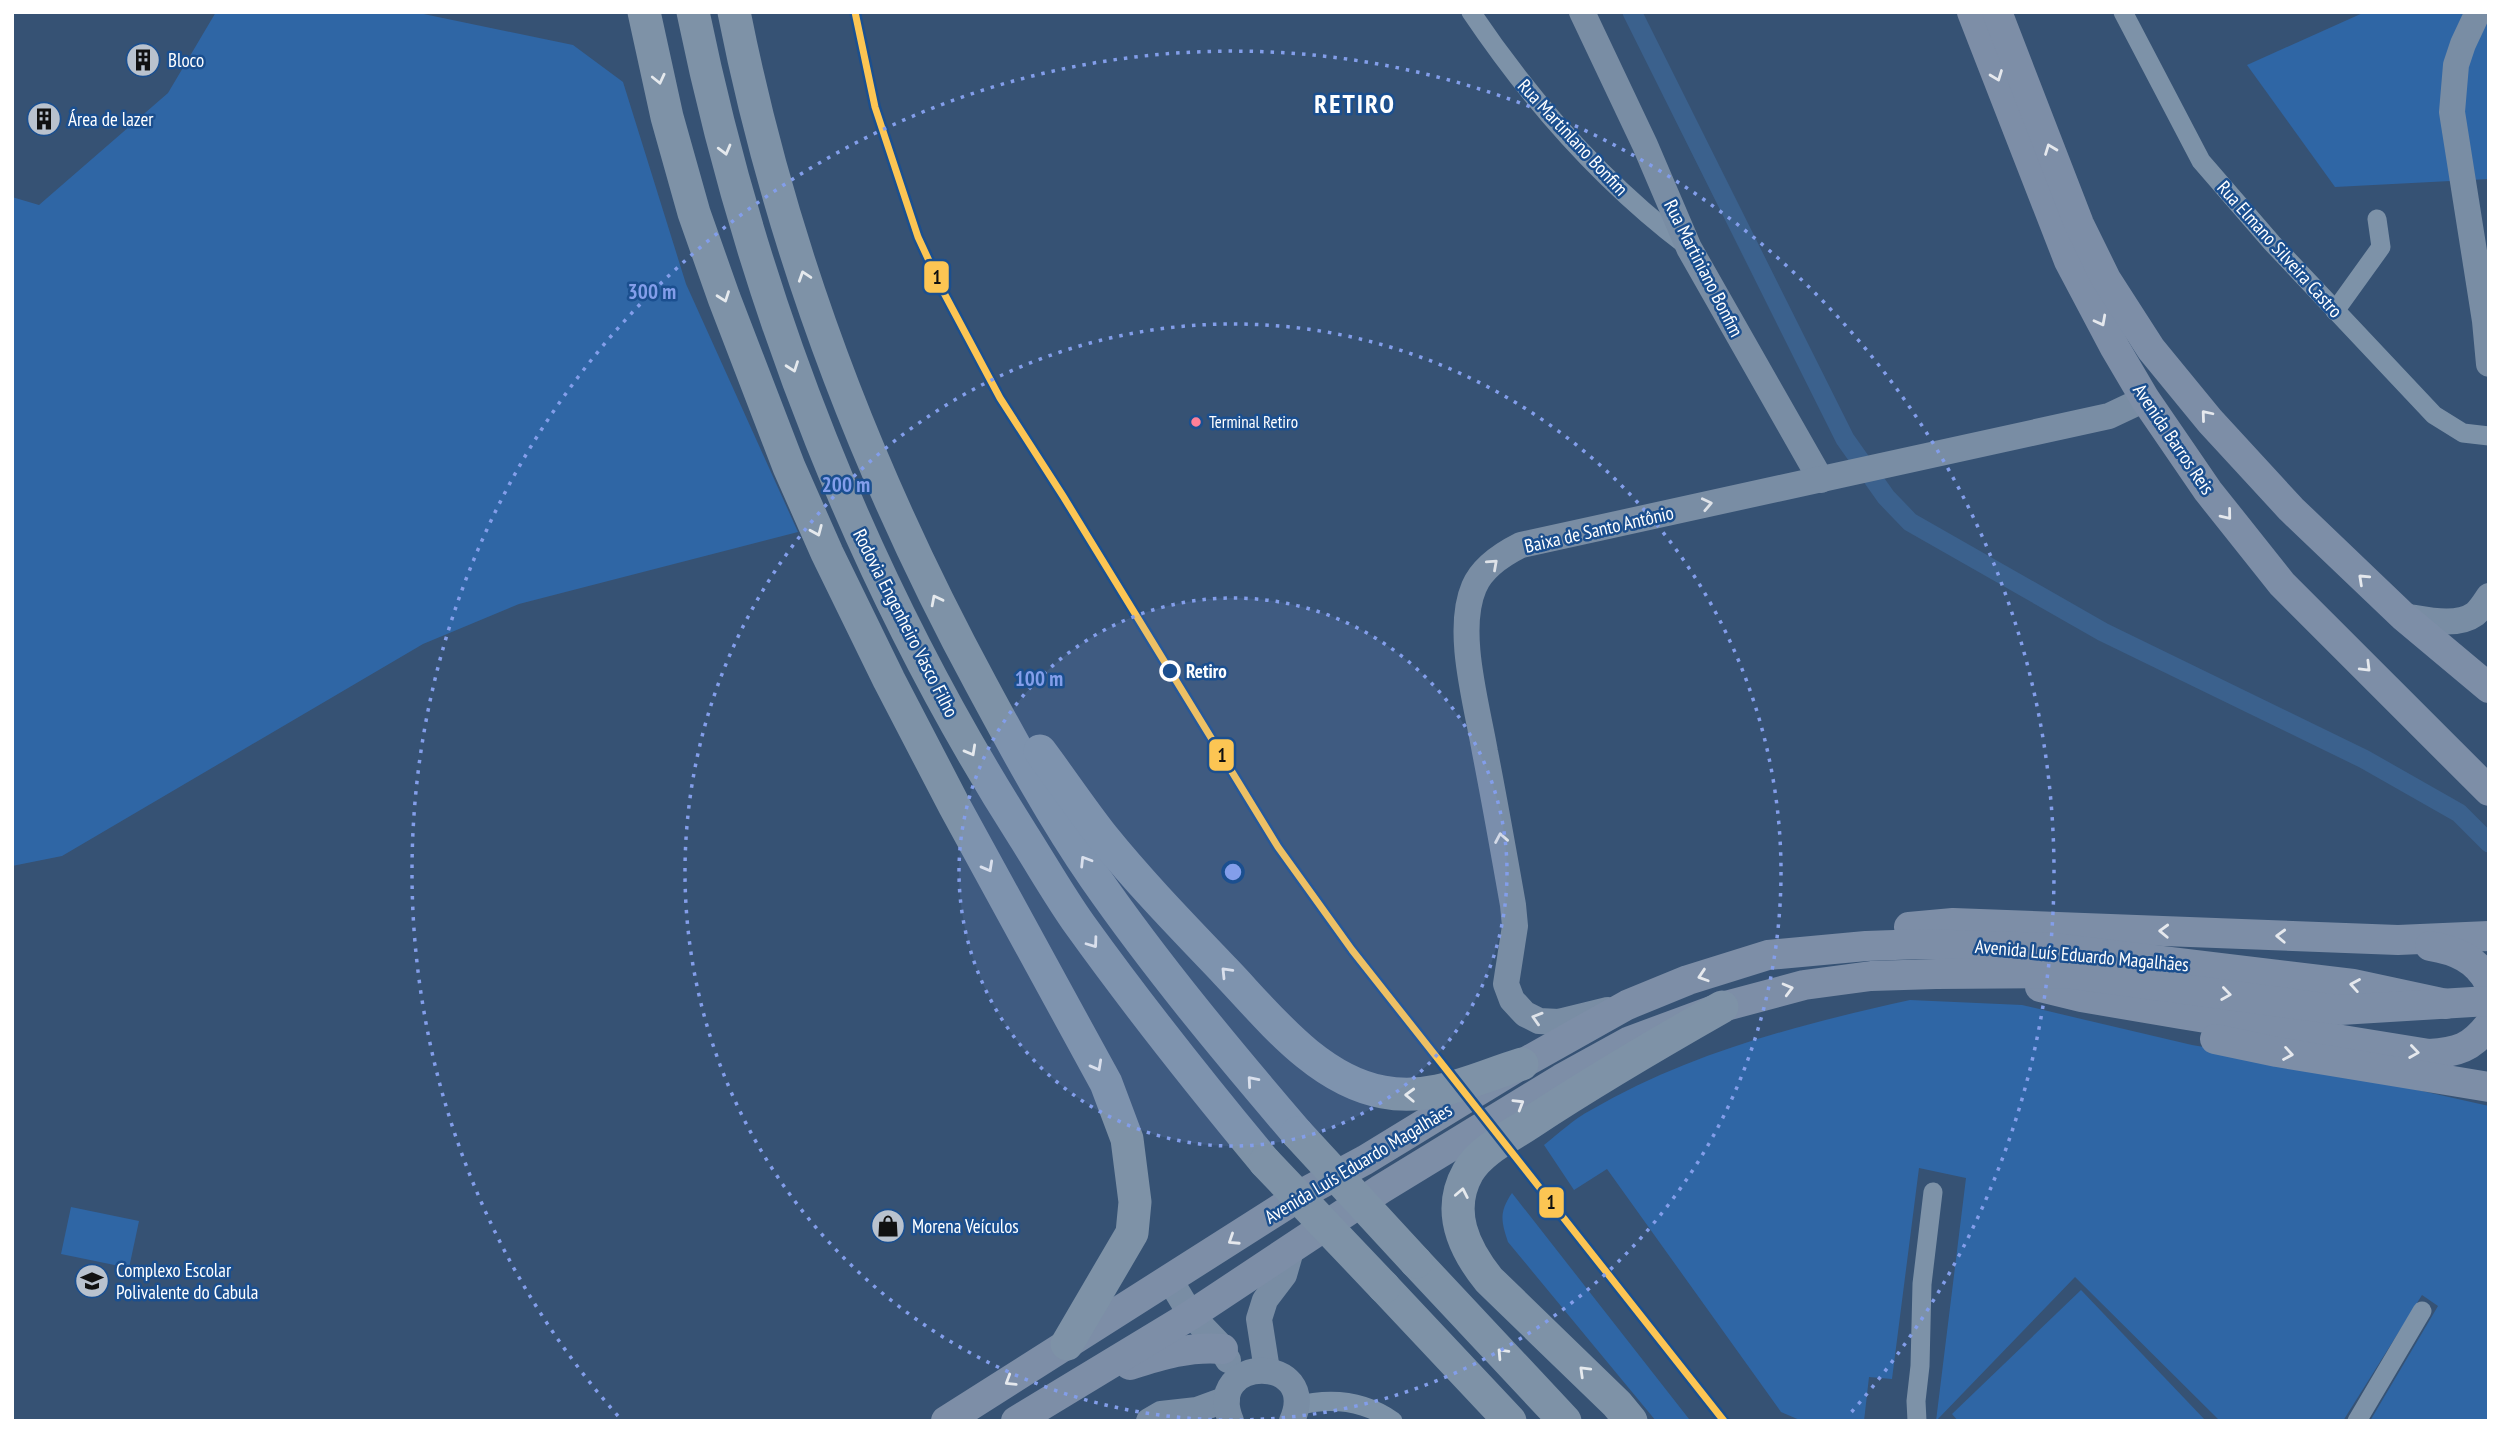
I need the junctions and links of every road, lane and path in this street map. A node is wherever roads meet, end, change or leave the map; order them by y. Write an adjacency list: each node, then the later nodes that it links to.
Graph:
1 (644, 12): 43 (highway, one-way to 43)
2 (676, 12): 11 (highway)
3 (694, 12): 11 (highway, Rodovia Engenheiro Vasco Filho)
4 (734, 12): 23 (highway, Rodovia Engenheiro Vasco Filho, one-way to 4)
5 (1471, 12): 13 (street, Rua Martinlano Bonfim)
6 (1582, 12): 13 (main road, Rua Martiniano Bonfim)
7 (1972, 12): 18 (main road, Avenida Barros Reis, one-way to 18)
8 (1997, 12): 16 (main road, Avenida Barros Reis, one-way to 8)
9 (2123, 12): 14 (street, Rua Elmano Silveira Castro)
10 (2478, 12): 15 (main road)
11 (712, 102): 53 (highway, Rodovia Engenheiro Vasco Filho, one-way to 53, bridge)
12 (2377, 219): 14 (street)
13 (1689, 248): 20 (main road, Rua Martiniano Bonfim)
14 (2336, 311): 19 (street, Rua Elmano Silveira Castro)
15 (2487, 320): 17 (main road)
16 (2134, 325): 18 (main road); 22 (main road, Avenida Barros Reis, one-way to 16)
17 (2489, 364)
18 (2145, 399): 20 (main road, Baixa de Santo Antônio); 25 (main road, Avenida Barros Reis, one-way to 25)
19 (2489, 436)
20 (1821, 480): 33 (main road, Baixa de Santo Antônio, one-way to 20)
21 (2484, 608): 22 (main road)
22 (2403, 616): 24 (main road, Avenida Barros Reis)
23 (956, 638): 36 (highway, one-way to 23); 54 (highway, Rodovia Engenheiro Vasco Filho, one-way to 23, bridge)
24 (2489, 688)
25 (2487, 785)
26 (2489, 936): 27 (main road)
27 (2398, 940): 28 (main road, one-way to 28); 30 (main road)
28 (1768, 955): 32 (main road, Avenida Luís Eduardo Magalhães, one-way to 28); 33 (main road, Avenida Luís Eduardo Magalhães, one-way to 33)
29 (1987, 973): 31 (main road); 32 (main road, Avenida Luís Eduardo Magalhães, one-way to 32); 34 (main road, Avenida Luís Eduardo Magalhães, one-way to 29)
30 (2489, 983)
31 (2081, 997): 35 (main road, one-way to 35); 37 (main road, one-way to 37)
32 (2466, 1003)
33 (1627, 1006): 36 (main road, Avenida Luís Eduardo Magalhães)
34 (1722, 1007): 39 (main road, Avenida Luís Eduardo Magalhães, one-way to 34); 55 (highway, one-way to 34)
35 (2489, 1025)
36 (1522, 1064): 40 (main road, Avenida Luís Eduardo Magalhães, one-way to 40)
37 (2489, 1087)
38 (1933, 1192): 56 (street)
39 (1292, 1247): 42 (main road, Avenida Luís Eduardo Magalhães); 45 (main road, Avenida Luís Eduardo Magalhães)
40 (1170, 1280): 42 (main road); 43 (main road, Avenida Luís Eduardo Magalhães)
41 (2422, 1311): 57 (street)
42 (1191, 1315): 44 (main road); 46 (main road, Avenida Luís Eduardo Magalhães)
43 (1067, 1344): 49 (main road, Avenida Luís Eduardo Magalhães, one-way to 49)
44 (1223, 1349): 46 (main road); 47 (main road)
45 (1267, 1370): 47 (main road); 48 (main road)
46 (1083, 1379): 50 (main road, Avenida Luís Eduardo Magalhães)
47 (1230, 1409): 51 (main road)
48 (1294, 1413): 52 (street)
49 (946, 1421)
50 (1016, 1421)
51 (1149, 1421)
52 (1393, 1421)
53 (1510, 1421)
54 (1565, 1421)
55 (1631, 1421)
56 (1917, 1421)
57 (2357, 1421)

